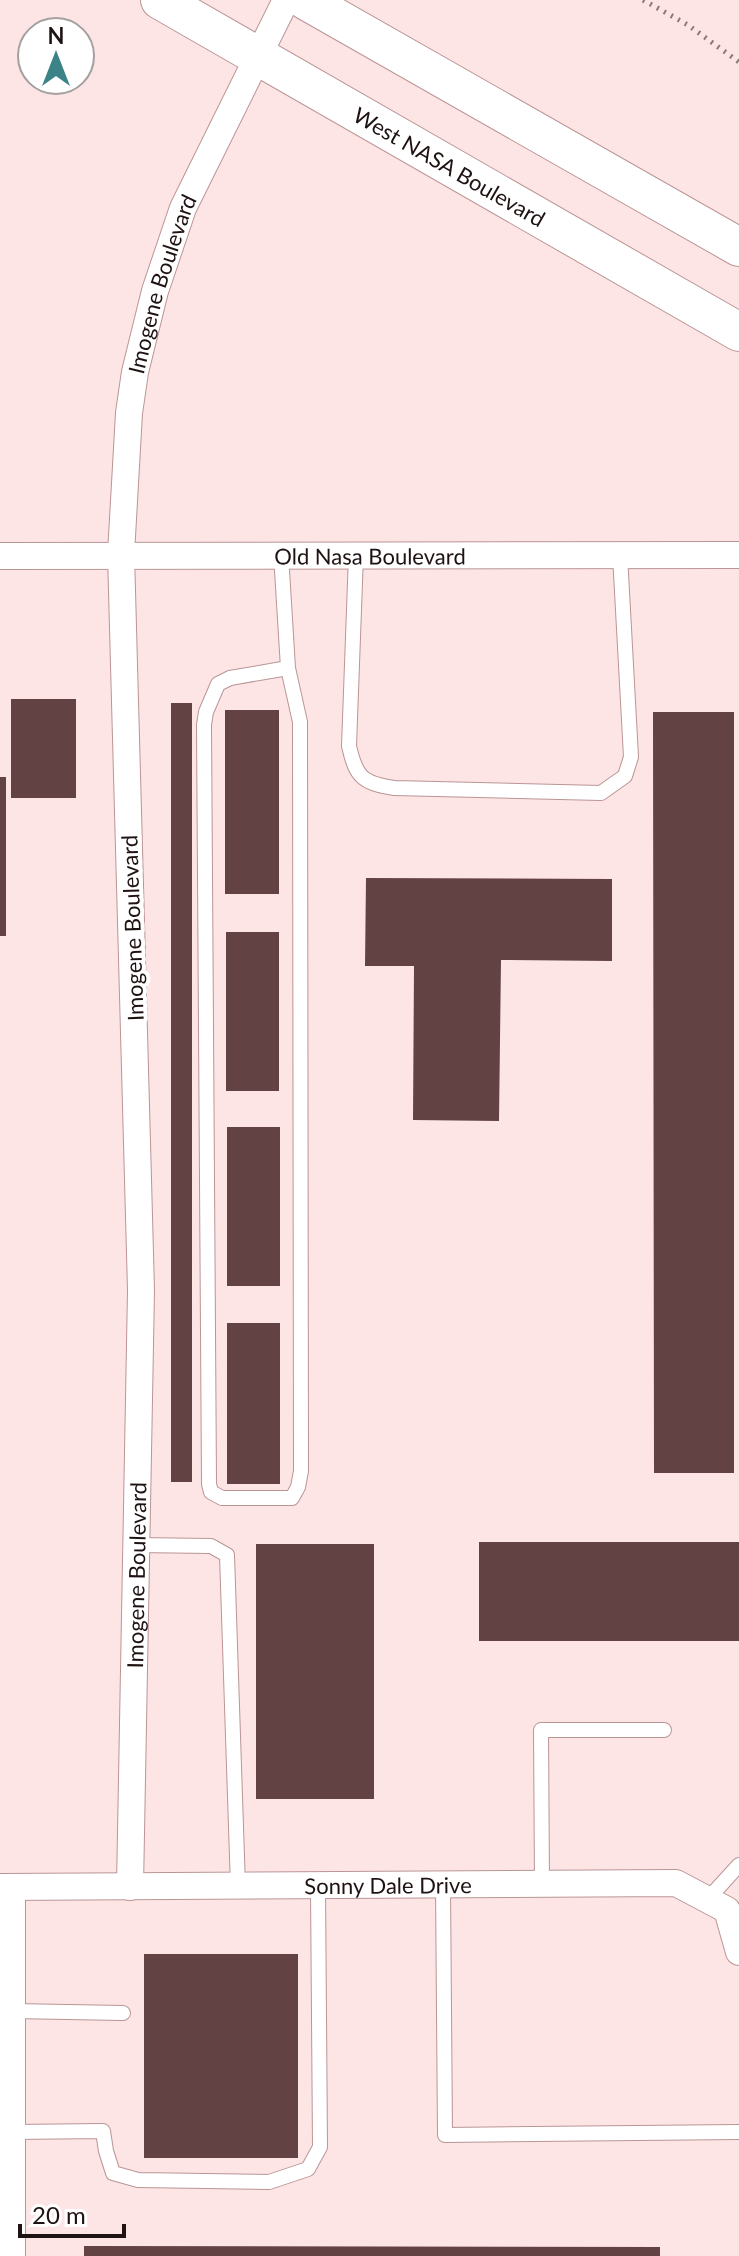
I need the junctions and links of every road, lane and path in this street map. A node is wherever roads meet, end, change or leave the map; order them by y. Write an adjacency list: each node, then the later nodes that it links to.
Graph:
1 (160, 0): 5 (main road, West NASA Boulevard)
2 (286, 0): 5 (street, Imogene Boulevard)
3 (305, 0): 7 (main road)
4 (643, 0): 6 (path)
5 (257, 56): 8 (main road, West NASA Boulevard); 9 (street, Imogene Boulevard)
6 (739, 62)
7 (739, 247)
8 (739, 332)
9 (121, 554): 10 (street, Old Nasa Boulevard); 14 (street, Old Nasa Boulevard); 16 (street, Imogene Boulevard)
10 (281, 554): 11 (street, Old Nasa Boulevard); 15 (lane)
11 (356, 555): 12 (street, Old Nasa Boulevard); 12 (lane)
12 (620, 555): 13 (street, Old Nasa Boulevard)
13 (739, 555)
14 (0, 556)
15 (288, 668): 15 (lane)
16 (136, 1545): 22 (street, Imogene Boulevard); 23 (lane)
17 (664, 1730): 19 (lane)
18 (739, 1865): 25 (lane)
19 (542, 1884): 20 (street, Sonny Dale Drive); 25 (street, Sonny Dale Drive)
20 (443, 1885): 21 (street, Sonny Dale Drive); 31 (lane)
21 (318, 1886): 23 (street, Sonny Dale Drive); 30 (lane)
22 (130, 1887): 23 (street, Sonny Dale Drive); 24 (street, Sonny Dale Drive)
23 (238, 1887)
24 (6, 1888): 27 (street)
25 (707, 1900): 26 (street, Sonny Dale Drive)
26 (739, 1952)
27 (6, 1973): 28 (street)
28 (12, 2011): 29 (lane); 30 (street)
29 (123, 2013)
30 (12, 2132): 32 (street)
31 (739, 2132)
32 (6, 2195): 33 (street)
33 (12, 2256)

